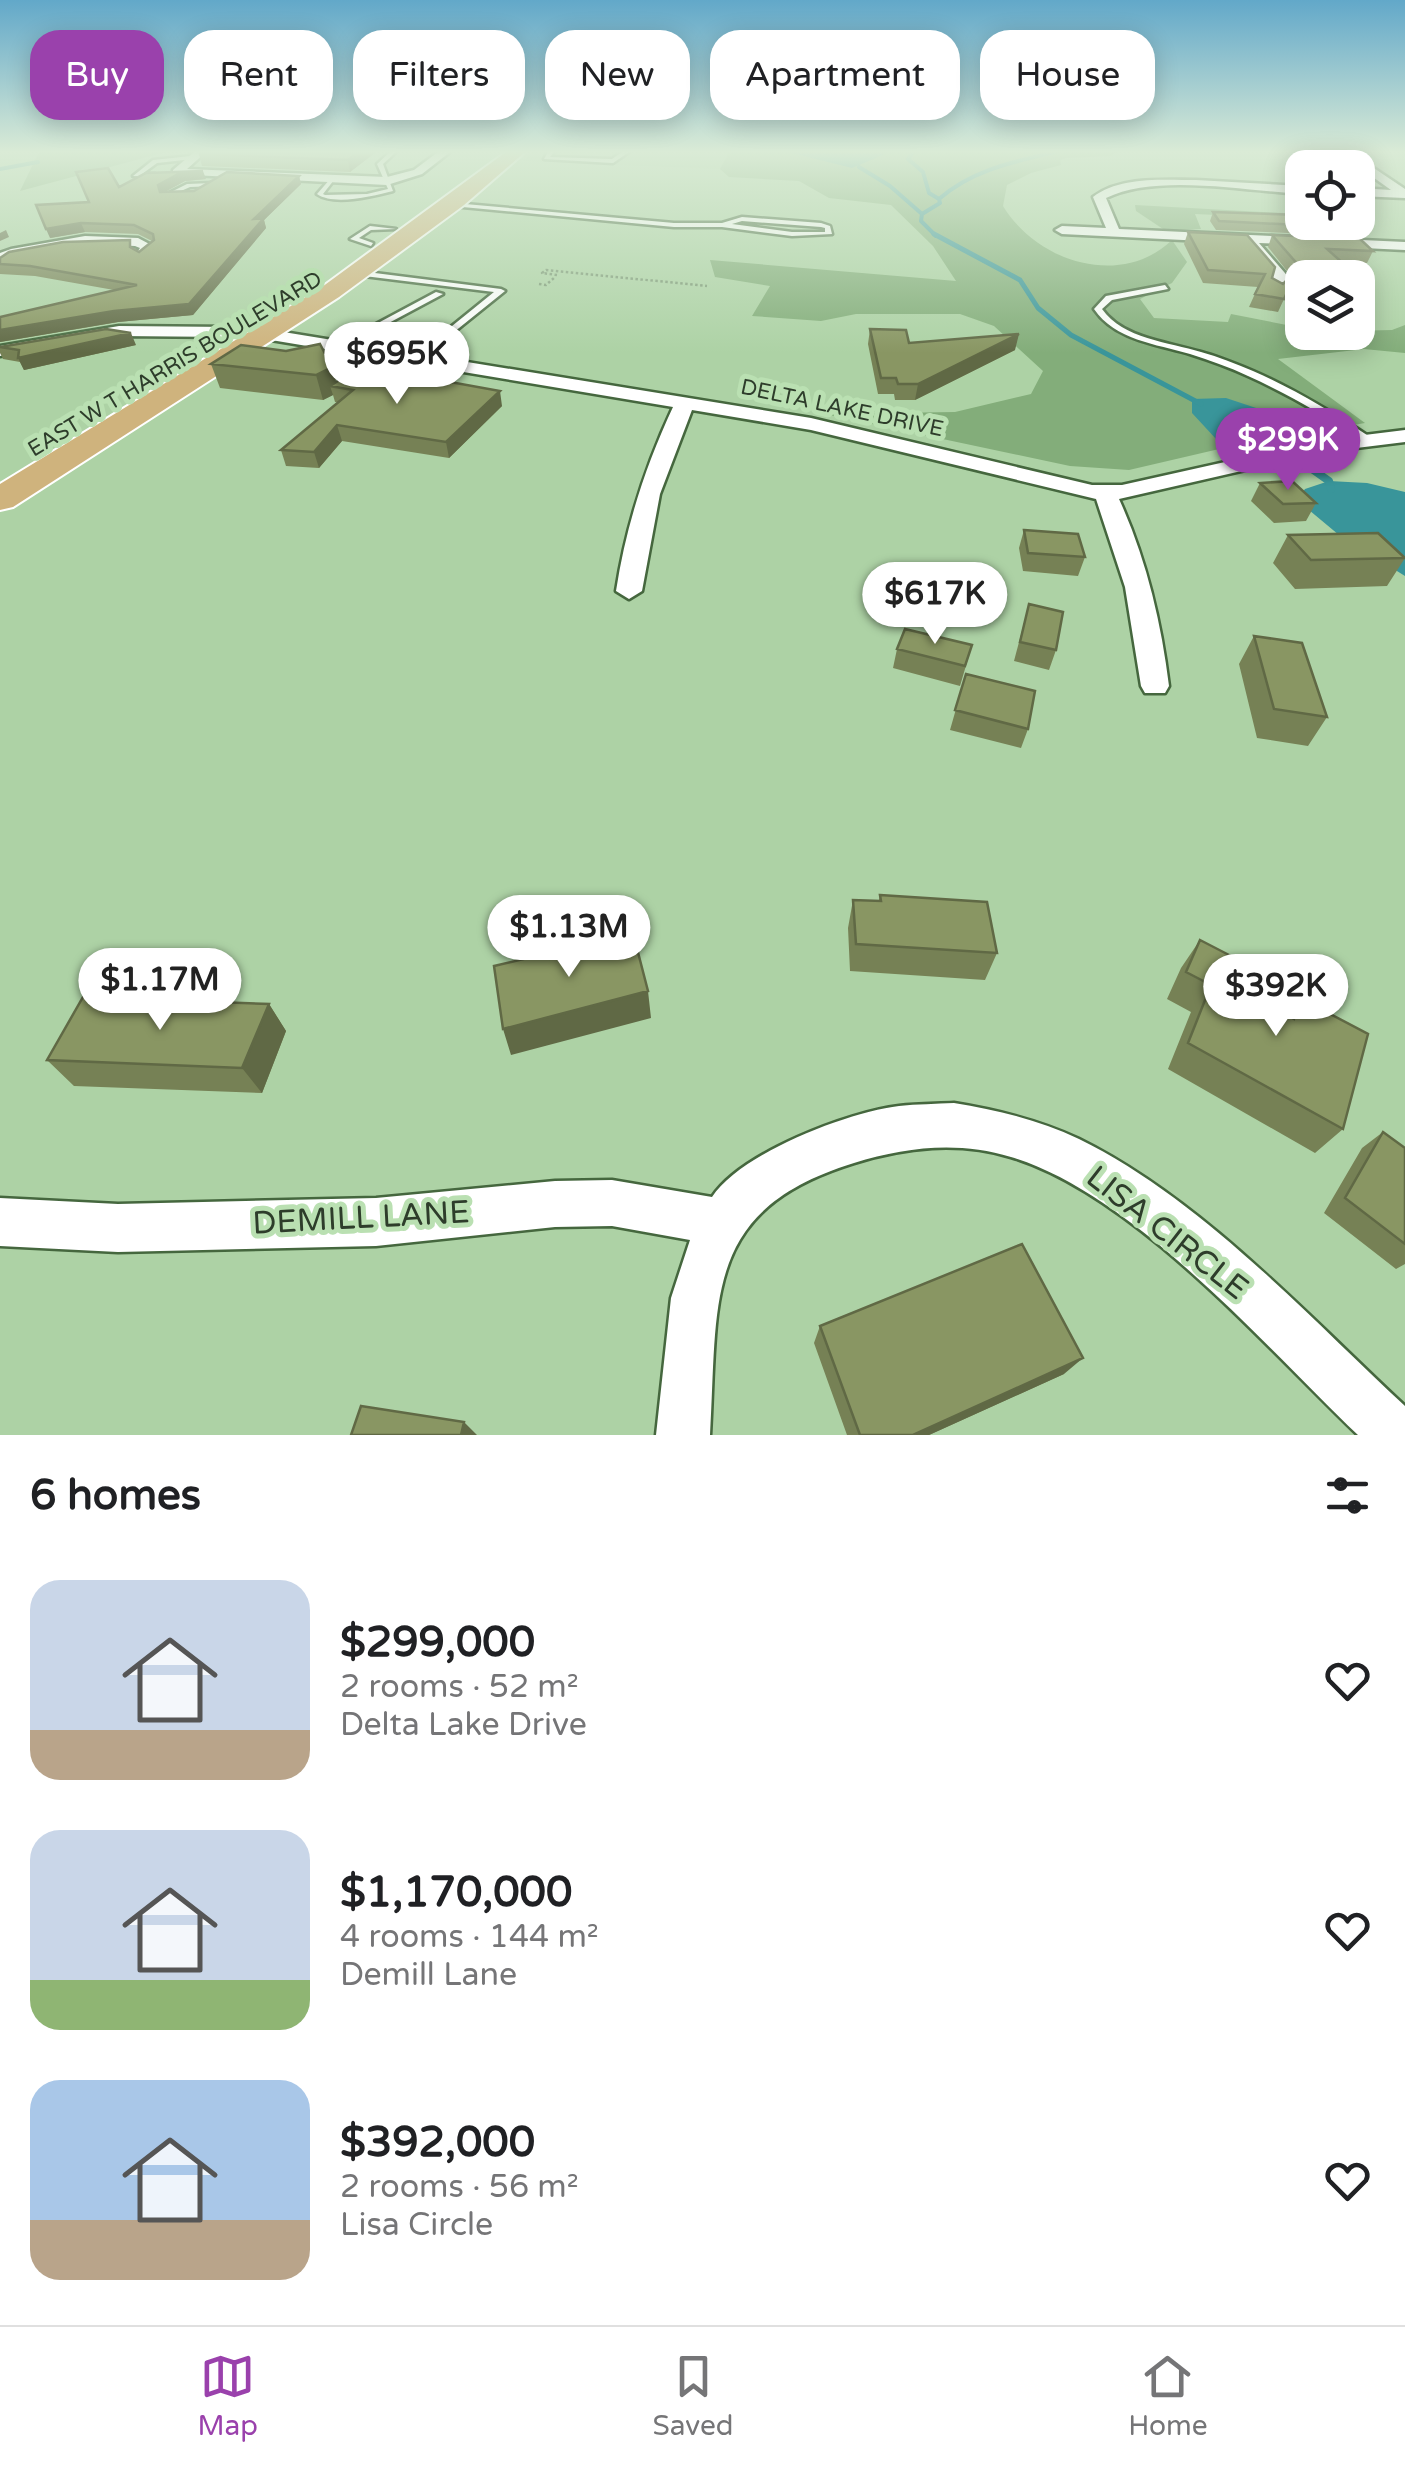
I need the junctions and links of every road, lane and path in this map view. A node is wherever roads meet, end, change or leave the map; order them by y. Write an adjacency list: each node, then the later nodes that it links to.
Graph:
1 (405, 219): 18 (main road, EAST W T HARRIS BOULEVARD)
2 (434, 219): 12 (main road, EAST W T HARRIS BOULEVARD)
3 (608, 219): 5 (lane)
4 (1108, 219): 7 (street)
5 (722, 225): 5 (lane)
6 (1062, 230): 7 (street)
7 (1114, 232): 8 (street)
8 (1248, 238): 9 (street); 16 (street)
9 (1405, 246)
10 (143, 254): 11 (street)
11 (0, 258)
12 (359, 273): 20 (main road, EAST W T HARRIS BOULEVARD); 23 (lane)
13 (539, 284): 14 (path)
14 (708, 286)
15 (1165, 287): 27 (lane)
16 (1277, 288)
17 (439, 294): 21 (lane)
18 (288, 297): 19 (main road, EAST W T HARRIS BOULEVARD); 20 (main road)
19 (230, 332): 22 (street); 24 (main road); 28 (main road, EAST W T HARRIS BOULEVARD)
20 (265, 334): 21 (street, DELTA LAKE DRIVE); 24 (main road, EAST W T HARRIS BOULEVARD)
21 (339, 346): 23 (street, DELTA LAKE DRIVE)
22 (0, 351)
23 (418, 358): 25 (street, DELTA LAKE DRIVE)
24 (209, 368): 30 (main road, EAST W T HARRIS BOULEVARD)
25 (684, 402): 29 (street, DELTA LAKE DRIVE); 31 (street)
26 (1405, 436): 27 (street, DELTA LAKE DRIVE)
27 (1366, 439): 29 (street, DELTA LAKE DRIVE)
28 (0, 470)
29 (1105, 493): 32 (street)
30 (0, 499)
31 (628, 591)
32 (1155, 686)
33 (0, 1222): 34 (street, DEMILL LANE)
34 (720, 1222): 35 (street, LISA CIRCLE); 36 (street, LISA CIRCLE)
35 (682, 1435)
36 (1397, 1435)

